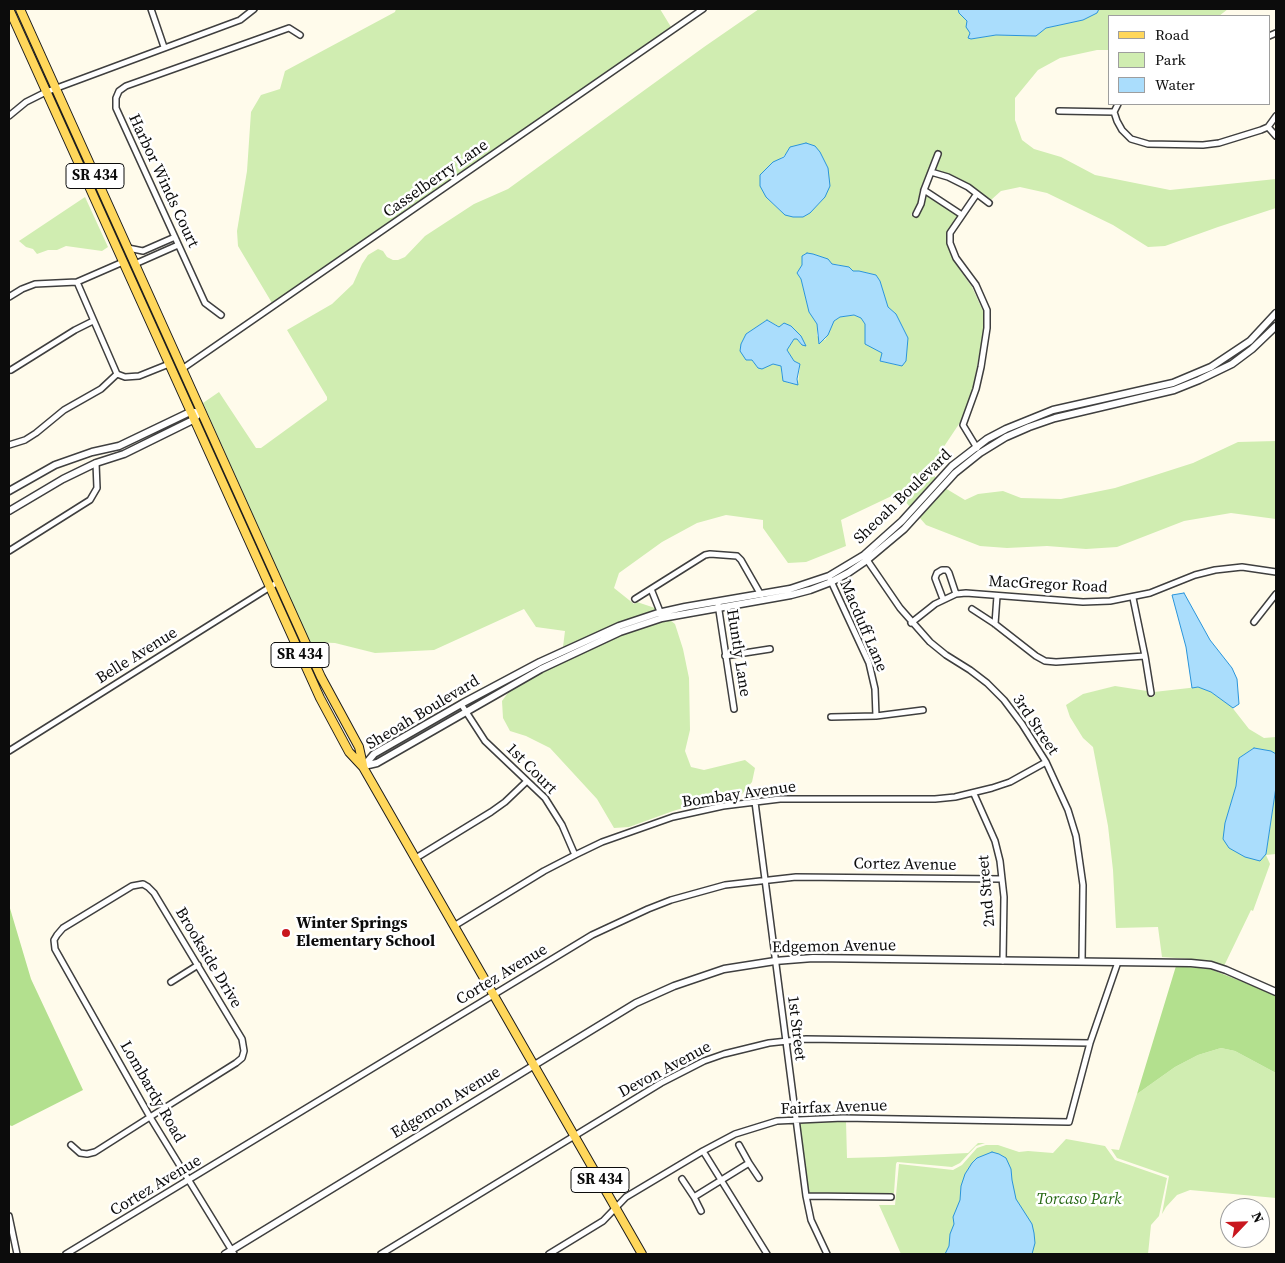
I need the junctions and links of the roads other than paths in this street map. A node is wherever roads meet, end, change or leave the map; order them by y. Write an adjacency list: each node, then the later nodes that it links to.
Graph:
1 (9, 9): 9 (main road, SR 434)
2 (20, 9): 8 (main road, SR 434)
3 (151, 9): 7 (street)
4 (254, 9): 7 (street)
5 (703, 9): 40 (street, Casselberry Lane)
6 (300, 35): 24 (street, Harbor Winds Court)
7 (164, 47): 8 (street)
8 (56, 88): 9 (street); 27 (main road, SR 434)
9 (46, 92): 13 (street); 28 (main road, SR 434)
10 (1118, 105): 12 (street)
11 (1059, 111): 12 (street)
12 (1114, 112): 15 (street)
13 (9, 116)
14 (1276, 116): 15 (street)
15 (1268, 127): 16 (street)
16 (1276, 136)
17 (938, 154): 18 (street)
18 (931, 172): 19 (street); 20 (street)
19 (924, 190): 22 (street); 23 (street)
20 (976, 195): 21 (street); 23 (street)
21 (989, 203)
22 (916, 214)
23 (962, 215): 46 (street)
24 (174, 237): 25 (street); 26 (street, Harbor Winds Court)
25 (156, 245): 27 (street); 29 (street)
26 (178, 245): 29 (street); 36 (street, Harbor Winds Court)
27 (128, 248): 31 (main road, SR 434)
28 (117, 249): 30 (main road, SR 434); 31 (main road)
29 (159, 253): 31 (street)
30 (123, 262): 32 (main road); 33 (street); 39 (main road, SR 434)
31 (135, 264): 32 (main road, SR 434)
32 (141, 277): 40 (main road, SR 434)
33 (77, 282): 34 (street); 37 (street)
34 (9, 297)
35 (1276, 313): 38 (street, Sheoah Boulevard)
36 (222, 315)
37 (93, 321): 41 (street); 42 (street)
38 (1274, 324): 46 (street, Sheoah Boulevard)
39 (169, 364): 42 (street); 44 (main road, SR 434)
40 (182, 369): 43 (main road, SR 434)
41 (11, 370)
42 (117, 374): 45 (street)
43 (201, 411): 44 (street); 52 (main road, SR 434)
44 (192, 416): 47 (street); 48 (street); 50 (main road, SR 434)
45 (9, 445)
46 (978, 450): 53 (street, Sheoah Boulevard)
47 (96, 463): 49 (street); 51 (street)
48 (9, 491)
49 (9, 510)
50 (246, 537): 52 (main road); 57 (main road, SR 434)
51 (9, 551)
52 (265, 553): 56 (main road, SR 434)
53 (866, 558): 55 (street, Sheoah Boulevard); 70 (street, 3rd Street)
54 (1276, 572): 63 (street, MacGregor Road)
55 (830, 579): 61 (street, Sheoah Boulevard); 66 (street, Sheoah Boulevard); 80 (street, Macduff Lane)
56 (278, 582): 57 (street, Belle Avenue); 84 (main road, SR 434)
57 (269, 587): 82 (street, Belle Avenue); 84 (main road, SR 434)
58 (651, 589): 61 (street); 64 (street); 68 (street)
59 (956, 594): 62 (street, MacGregor Road); 65 (street, MacGregor Road); 65 (street)
60 (1276, 594): 69 (street)
61 (761, 595): 66 (street, Sheoah Boulevard)
62 (997, 596): 63 (street, MacGregor Road); 71 (street)
63 (1133, 598): 74 (street)
64 (635, 599)
65 (943, 600): 70 (street, MacGregor Road)
66 (718, 605): 68 (street, Sheoah Boulevard); 73 (street, Huntly Lane)
67 (972, 609): 71 (street)
68 (662, 615): 76 (street, Sheoah Boulevard); 79 (street, Sheoah Boulevard)
69 (1254, 622)
70 (912, 623): 83 (street, 3rd Street)
71 (996, 624): 74 (street)
72 (770, 649): 73 (street)
73 (725, 656): 77 (street, Huntly Lane)
74 (1145, 656): 75 (street)
75 (1151, 693)
76 (461, 704): 79 (street, 1st Court); 84 (street, Sheoah Boulevard)
77 (734, 709)
78 (923, 710): 80 (street)
79 (466, 713): 84 (street, Sheoah Boulevard); 85 (street, 1st Court)
80 (876, 716): 81 (street)
81 (831, 717)
82 (9, 751)
83 (1046, 762): 86 (street, Bombay Avenue); 96 (street, 3rd Street)
84 (363, 767): 89 (main road, SR 434)
85 (527, 781): 88 (street, 1st Court); 89 (street)
86 (974, 794): 87 (street, Bombay Avenue); 90 (street, 2nd Street)
87 (755, 802): 88 (street, Bombay Avenue); 91 (street, 1st Street)
88 (576, 855): 92 (street, Bombay Avenue)
89 (416, 858): 92 (main road, SR 434)
90 (1002, 879): 91 (street, Cortez Avenue); 95 (street, 2nd Street)
91 (765, 880): 94 (street, 1st Street); 101 (street, Cortez Avenue)
92 (454, 926): 101 (main road, SR 434)
93 (54, 940): 98 (street, Brookside Drive); 105 (street, Lombardy Road)
94 (775, 961): 95 (street, Edgemon Avenue); 102 (street, 1st Street); 104 (street, Edgemon Avenue)
95 (1003, 961): 96 (street, Edgemon Avenue)
96 (1082, 961): 97 (street, Edgemon Avenue)
97 (1118, 962): 100 (street, Edgemon Avenue); 103 (street)
98 (198, 965): 99 (street); 105 (street, Brookside Drive)
99 (171, 982)
100 (1276, 992)
101 (494, 994): 104 (main road, SR 434); 114 (street, Cortez Avenue)
102 (786, 1041): 103 (street, Devon Avenue); 106 (street, 1st Street); 107 (street, Devon Avenue)
103 (1090, 1043): 106 (street, Fairfax Avenue)
104 (534, 1065): 107 (main road, SR 434); 122 (street, Edgemon Avenue)
105 (150, 1117): 109 (street); 114 (street, Lombardy Road)
106 (795, 1120): 110 (street, Fairfax Avenue); 116 (street, 1st Street)
107 (574, 1136): 119 (main road, SR 434); 126 (street, Devon Avenue)
108 (739, 1145): 111 (street)
109 (71, 1146)
110 (703, 1151): 115 (street); 119 (street, Fairfax Avenue)
111 (749, 1163): 112 (street); 115 (street)
112 (760, 1178)
113 (682, 1179): 117 (street)
114 (189, 1180): 122 (street, Lombardy Road); 124 (street, Cortez Avenue)
115 (721, 1180): 117 (street); 129 (street)
116 (806, 1196): 118 (street); 130 (street, 1st Street)
117 (694, 1197): 120 (street)
118 (891, 1197)
119 (616, 1208): 127 (street, Fairfax Avenue); 128 (main road, SR 434)
120 (701, 1211)
121 (9, 1216): 123 (street)
122 (233, 1252): 125 (street, Edgemon Avenue)
123 (17, 1254)
124 (66, 1254)
125 (224, 1254)
126 (381, 1254)
127 (549, 1254)
128 (642, 1254)
129 (767, 1254)
130 (827, 1254)

